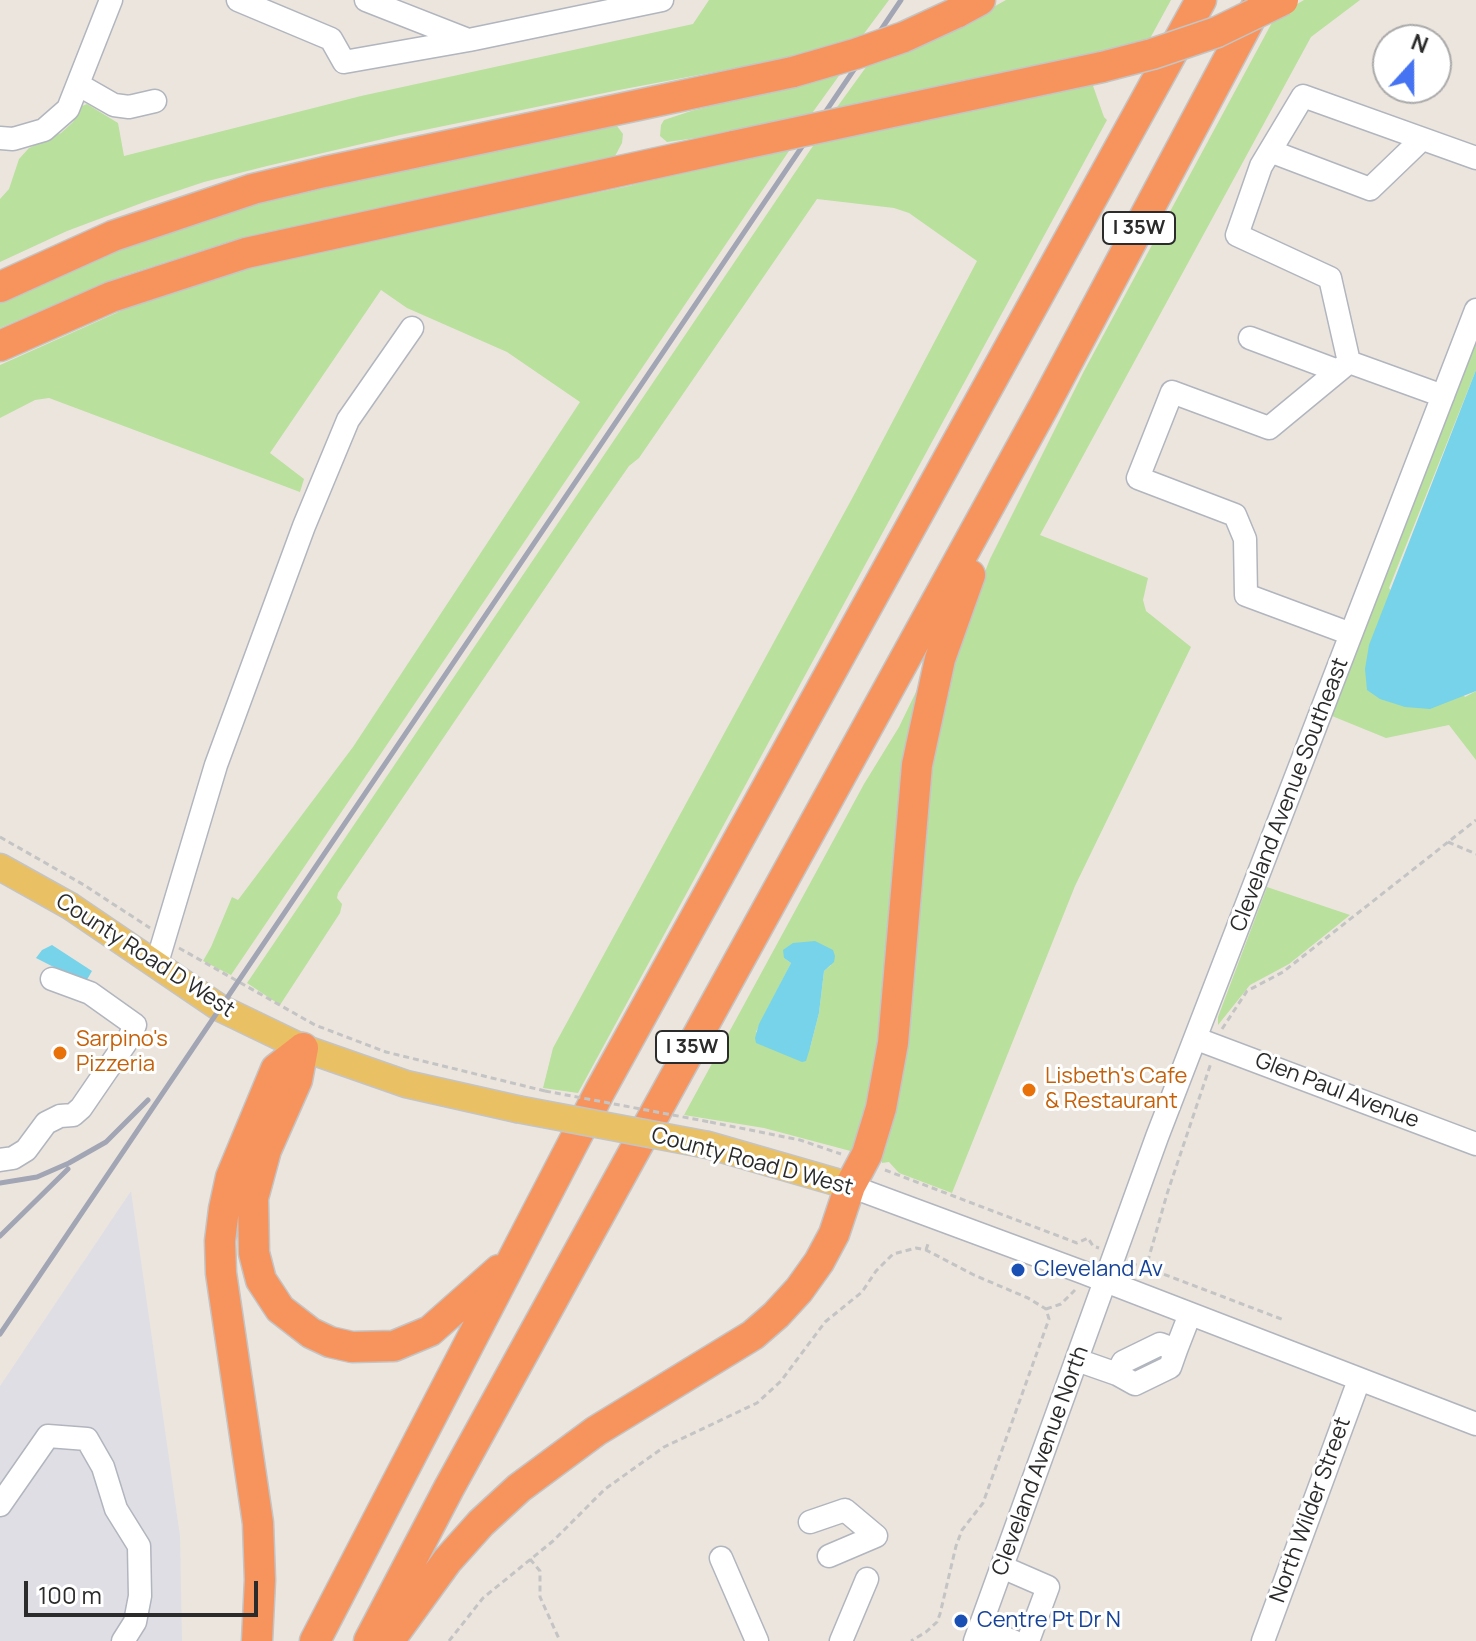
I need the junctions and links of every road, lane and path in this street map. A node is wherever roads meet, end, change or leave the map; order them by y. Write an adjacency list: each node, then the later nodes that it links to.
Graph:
1 (111, 0): 10 (street)
2 (238, 0): 9 (street)
3 (366, 0): 9 (street)
4 (662, 0): 9 (street)
5 (1201, 0): 42 (highway, I 35W)
6 (1260, 0): 23 (highway, I 35W)
7 (1283, 0): 20 (highway, bridge)
8 (968, 6): 16 (highway, bridge)
9 (469, 40)
10 (79, 85): 11 (street); 12 (street)
11 (155, 101)
12 (0, 138)
13 (1422, 139): 14 (street); 14 (street); 15 (street)
14 (1270, 151): 21 (street)
15 (1476, 158)
16 (0, 287)
17 (1476, 310): 22 (street, Cleveland Avenue Southeast)
18 (412, 328): 30 (street)
19 (1250, 338): 21 (street)
20 (0, 346)
21 (1343, 367): 22 (street); 24 (street)
22 (1443, 396): 24 (street, Cleveland Avenue Southeast)
23 (1044, 406): 38 (highway); 64 (highway, I 35W)
24 (1351, 634): 33 (street, Cleveland Avenue Southeast)
25 (1476, 820): 27 (path)
26 (0, 837): 30 (path)
27 (1448, 842): 28 (path); 33 (path)
28 (1476, 854)
29 (0, 867): 31 (main road, County Road D West)
30 (165, 939): 31 (street); 35 (path, bridge)
31 (156, 966): 34 (main road, County Road D West)
32 (52, 979): 37 (street)
33 (1207, 1042): 36 (street, Glen Paul Avenue); 43 (path); 45 (street, Cleveland Avenue Southeast)
34 (303, 1048): 35 (main road, County Road D West, bridge); 42 (highway); 62 (highway)
35 (709, 1134): 38 (main road, County Road D West); 38 (path)
36 (1476, 1144)
37 (0, 1160)
38 (857, 1174): 40 (path); 45 (street, County Road D West); 65 (highway)
39 (929, 1241): 41 (path)
40 (1093, 1246)
41 (926, 1250): 47 (path); 57 (path)
42 (515, 1256): 63 (highway, I 35W)
43 (1147, 1264): 44 (path); 49 (path)
44 (1141, 1267)
45 (1106, 1281): 48 (street, County Road D West); 50 (street, Cleveland Avenue North)
46 (1073, 1295): 47 (path)
47 (1046, 1309): 70 (path)
48 (1190, 1314): 50 (street); 51 (street, County Road D West)
49 (1284, 1320)
50 (1077, 1360): 58 (street, Cleveland Avenue North)
51 (1359, 1380): 52 (street, County Road D West); 73 (street, North Wilder Street)
52 (1476, 1424)
53 (0, 1505): 61 (street)
54 (810, 1522): 55 (street)
55 (829, 1556)
56 (721, 1558): 68 (street)
57 (530, 1559): 66 (path); 67 (path)
58 (1002, 1567): 60 (street, Cleveland Avenue North); 72 (street)
59 (867, 1579): 69 (street)
60 (978, 1635): 71 (street)
61 (123, 1641)
62 (257, 1641)
63 (315, 1641)
64 (369, 1641)
65 (389, 1641)
66 (449, 1641)
67 (560, 1641)
68 (757, 1641)
69 (841, 1641)
70 (911, 1641)
71 (1013, 1641)
72 (1028, 1641)
73 (1263, 1641)

